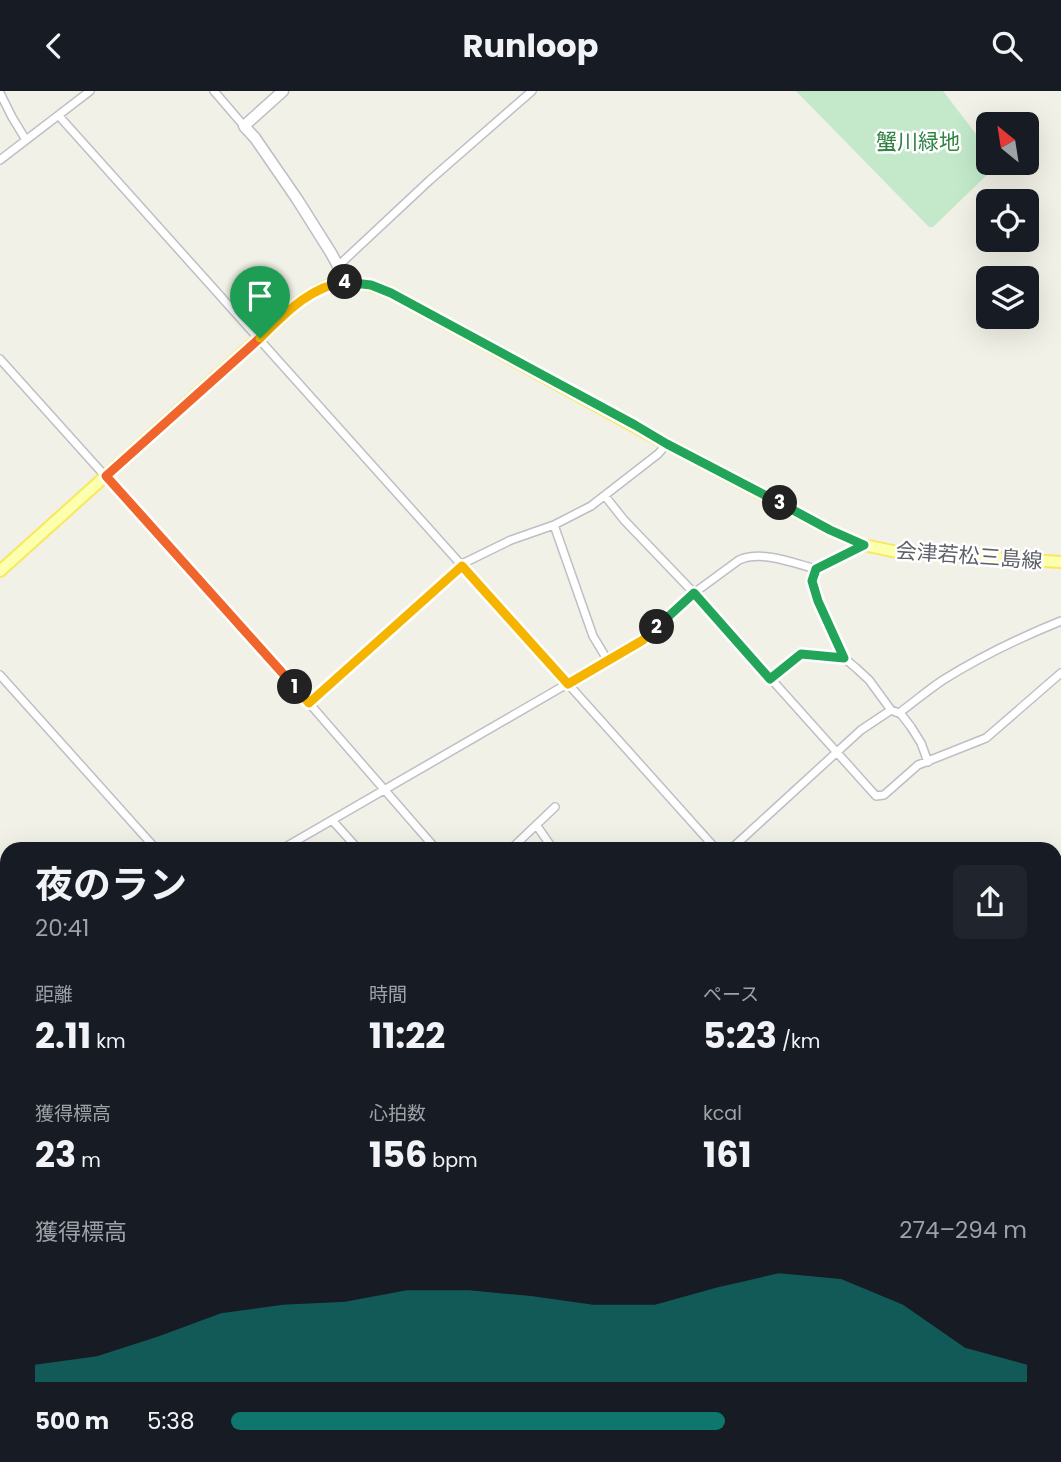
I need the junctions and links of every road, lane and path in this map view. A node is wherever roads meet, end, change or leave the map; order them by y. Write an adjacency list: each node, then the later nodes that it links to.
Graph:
1 (90, 91): 6 (street)
2 (214, 91): 7 (street)
3 (284, 91): 7 (street)
4 (532, 91): 10 (street)
5 (0, 93): 8 (street)
6 (60, 116): 8 (street); 12 (street)
7 (244, 126): 10 (street)
8 (26, 140): 9 (street)
9 (0, 160)
10 (338, 266): 11 (street)
11 (343, 282): 12 (main road, 会津若松三島線); 14 (main road, 会津若松三島線)
12 (260, 338): 15 (main road, 会津若松三島線); 20 (street)
13 (0, 359): 15 (street)
14 (667, 444): 16 (street); 18 (main road, 会津若松三島線)
15 (106, 476): 22 (main road, 会津若松三島線); 31 (street)
16 (605, 496): 17 (street); 23 (street)
17 (554, 525): 20 (street); 26 (street)
18 (864, 545): 19 (main road, 会津若松三島線); 21 (street)
19 (1061, 562)
20 (462, 566): 30 (street); 31 (street)
21 (816, 569): 23 (street); 25 (street)
22 (0, 571)
23 (694, 593): 26 (street); 29 (street)
24 (1061, 621): 32 (street)
25 (844, 658): 29 (street); 32 (street)
26 (608, 661): 30 (street)
27 (1061, 673): 34 (street)
28 (0, 675): 39 (street)
29 (770, 679): 33 (street)
30 (568, 684): 35 (street); 45 (street)
31 (309, 703): 35 (street)
32 (895, 712): 33 (street); 34 (street)
33 (836, 753): 34 (street); 46 (street)
34 (928, 762)
35 (384, 789): 37 (street); 42 (street)
36 (555, 807): 38 (street)
37 (332, 820): 40 (street); 41 (street)
38 (537, 826): 43 (street); 44 (street)
39 (150, 842)
40 (294, 842)
41 (352, 842)
42 (430, 842)
43 (519, 842)
44 (547, 842)
45 (710, 842)
46 (739, 842)

